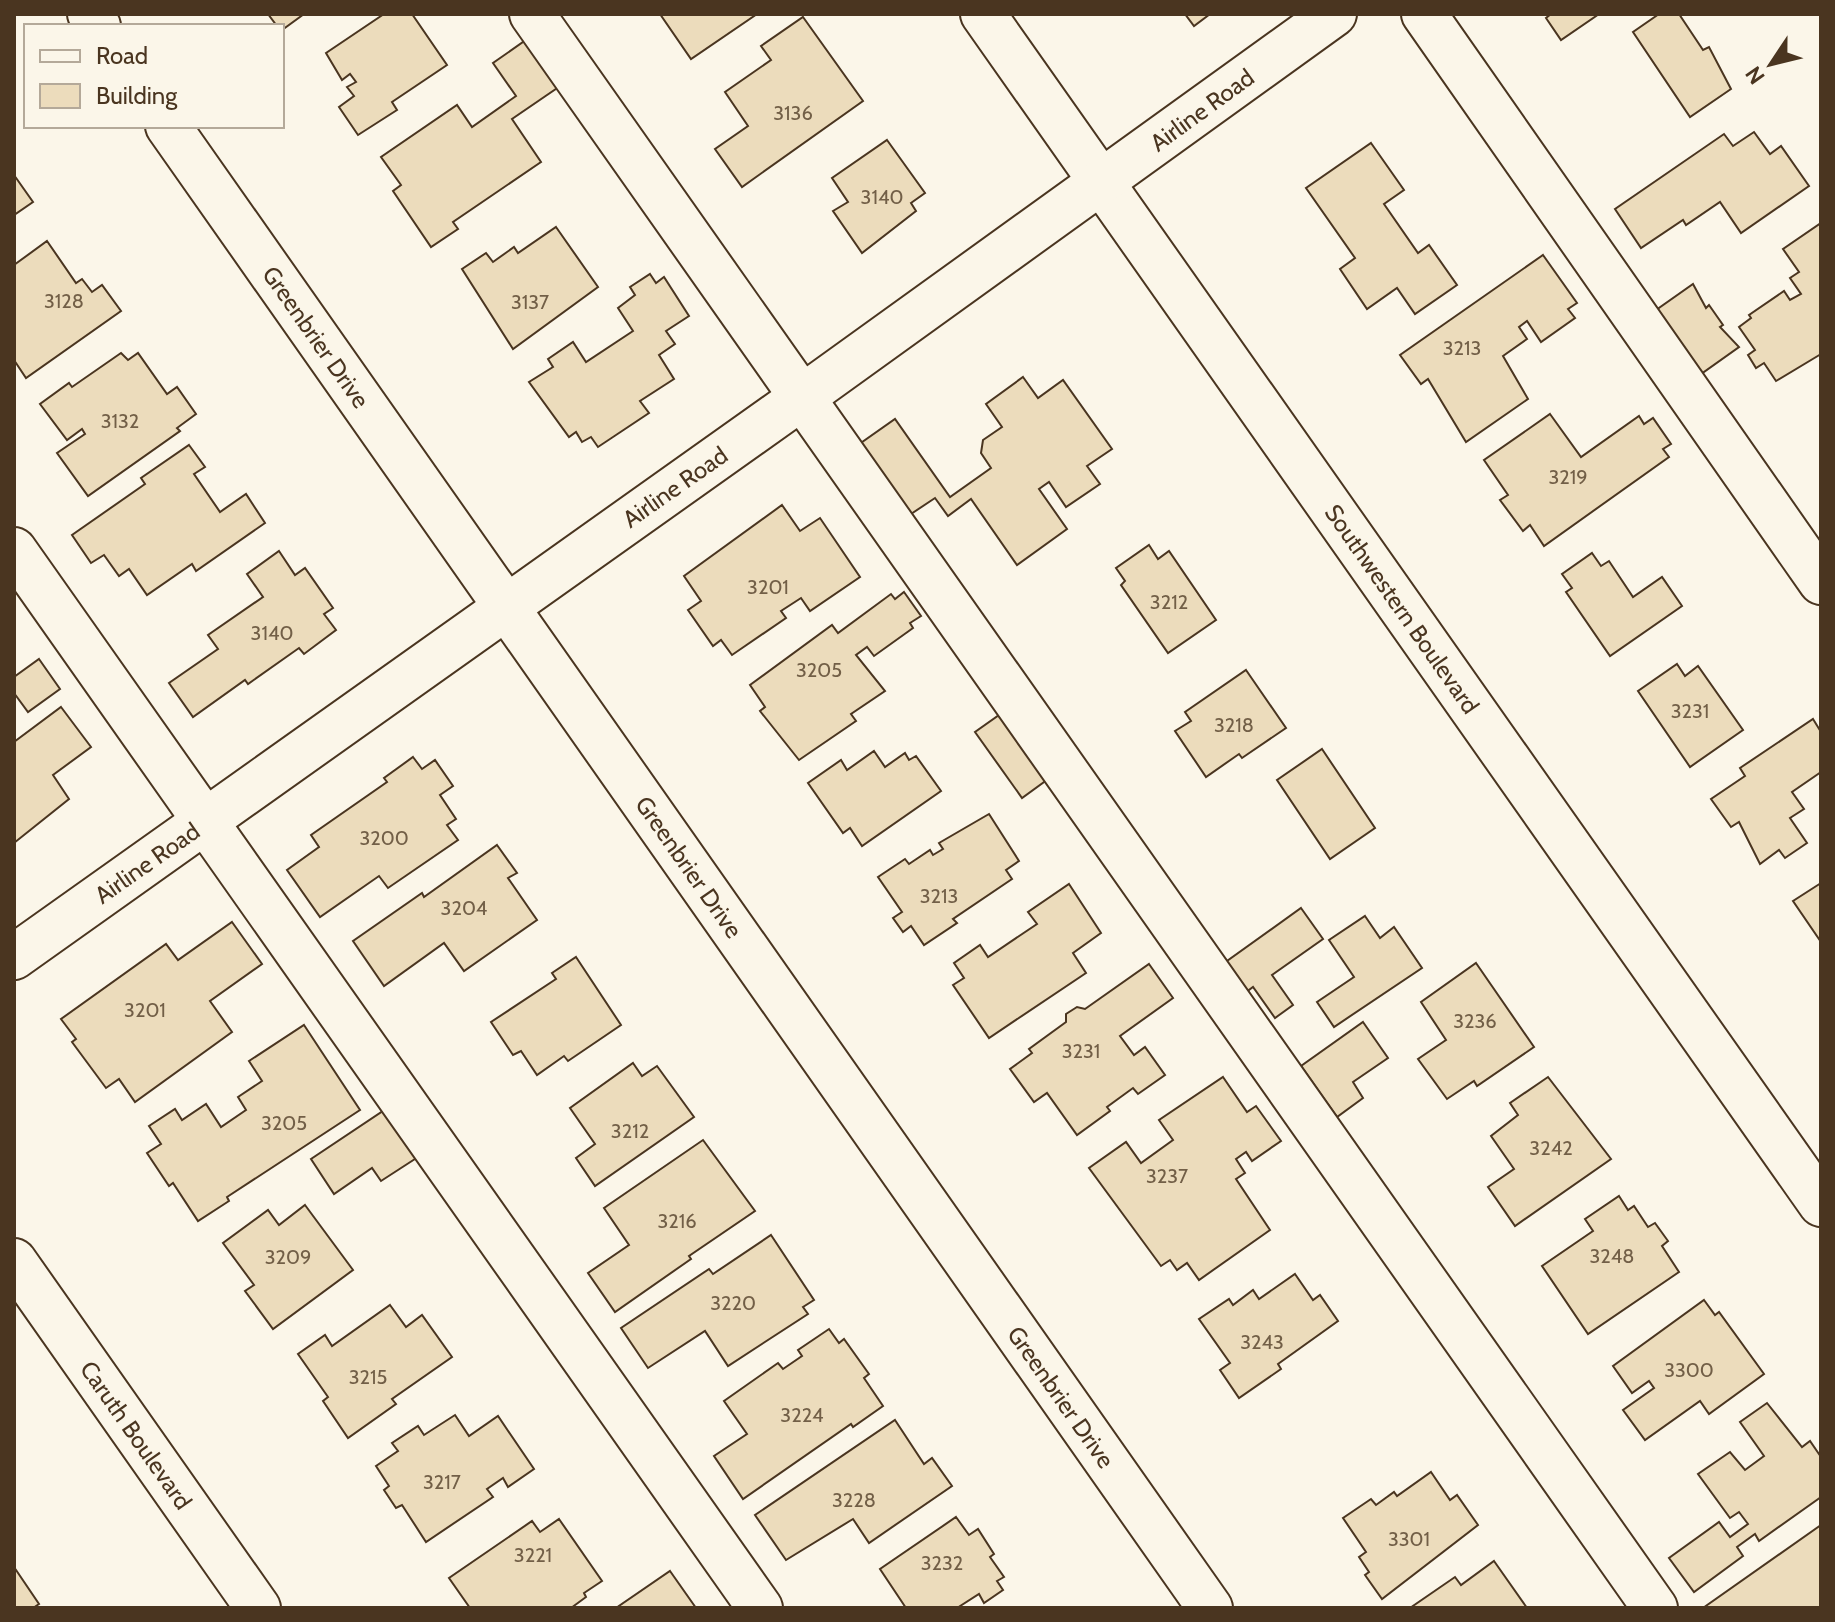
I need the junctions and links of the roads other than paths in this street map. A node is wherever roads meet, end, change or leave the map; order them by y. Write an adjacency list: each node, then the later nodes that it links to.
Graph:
1 (532, 14): 7 (street)
2 (983, 14): 6 (street, Southwestern Boulevard)
3 (1334, 14): 6 (street, Airline Road)
4 (1424, 14): 9 (street)
5 (169, 128): 10 (street, Greenbrier Drive)
6 (1102, 182): 7 (street, Airline Road); 13 (street, Southwestern Boulevard)
7 (801, 398): 10 (street, Airline Road); 18 (street)
8 (14, 550): 11 (street)
9 (1821, 582)
10 (507, 607): 11 (street, Airline Road); 17 (street, Greenbrier Drive)
11 (207, 820): 12 (street, Airline Road); 16 (street)
12 (14, 957)
13 (1821, 1204)
14 (14, 1261): 15 (street, Caruth Boulevard)
15 (258, 1608)
16 (760, 1608)
17 (1210, 1608)
18 (1655, 1608)

